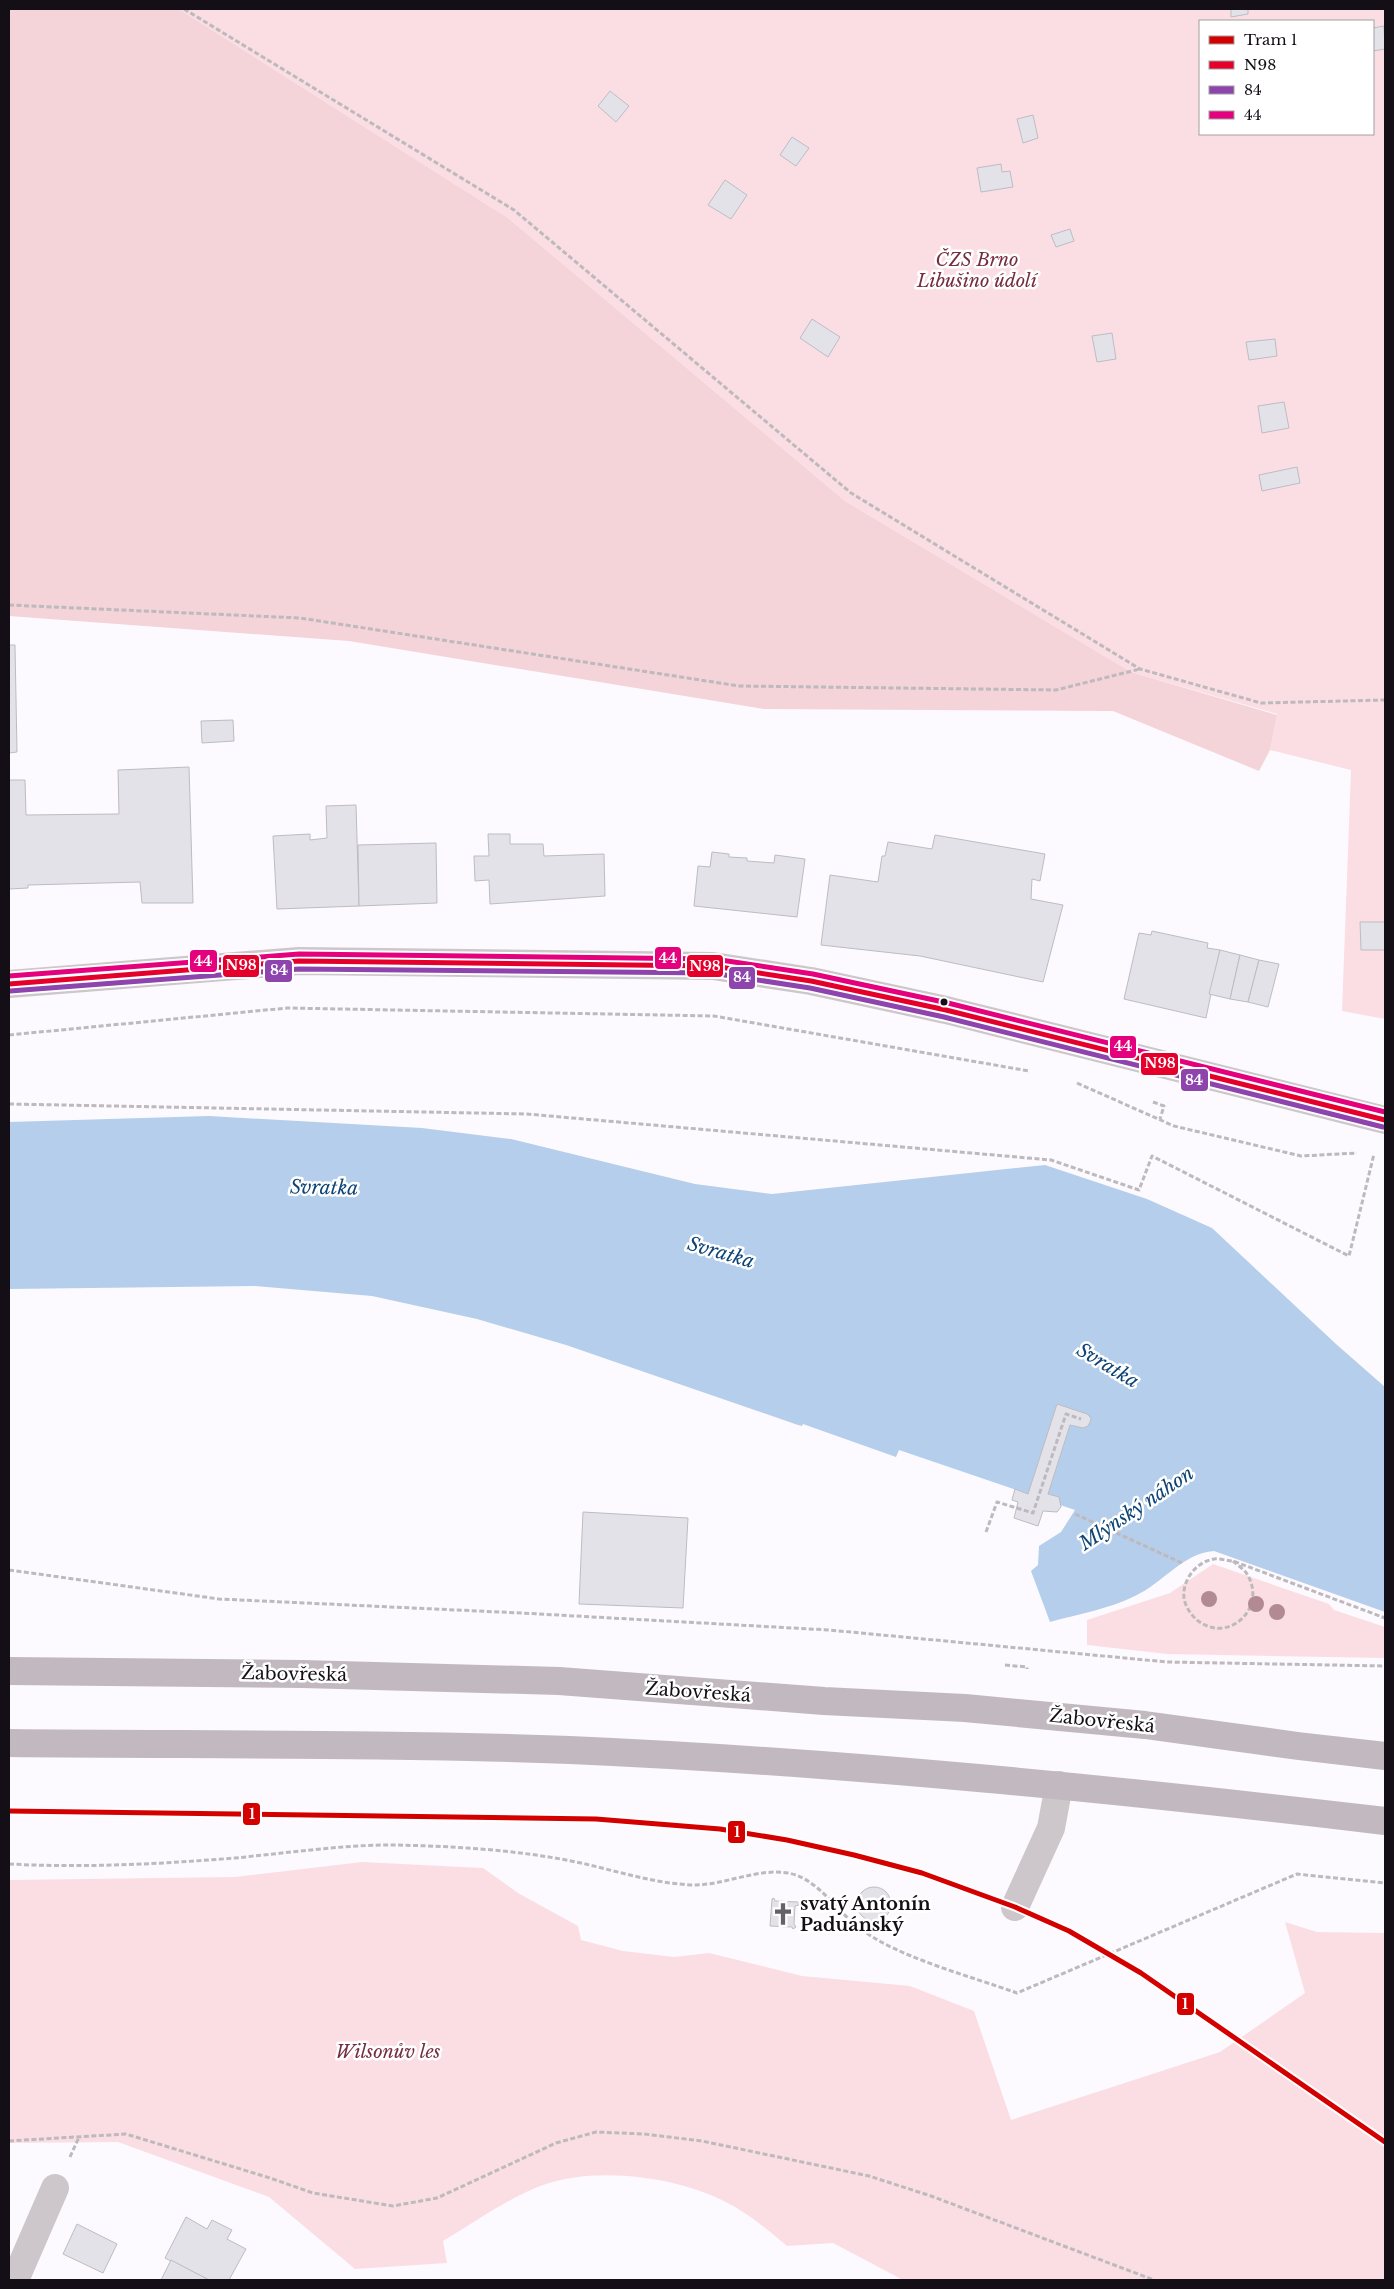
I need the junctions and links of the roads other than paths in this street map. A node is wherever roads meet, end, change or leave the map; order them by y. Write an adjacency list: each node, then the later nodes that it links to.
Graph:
1 (9, 984): 2 (street)
2 (1385, 1120)
3 (9, 1672): 5 (highway, Žabovřeská)
4 (9, 1743): 6 (highway)
5 (1385, 1756)
6 (1058, 1785): 7 (highway); 8 (street)
7 (1385, 1821)
8 (1015, 1907)
9 (55, 2188): 10 (street)
10 (15, 2280)

